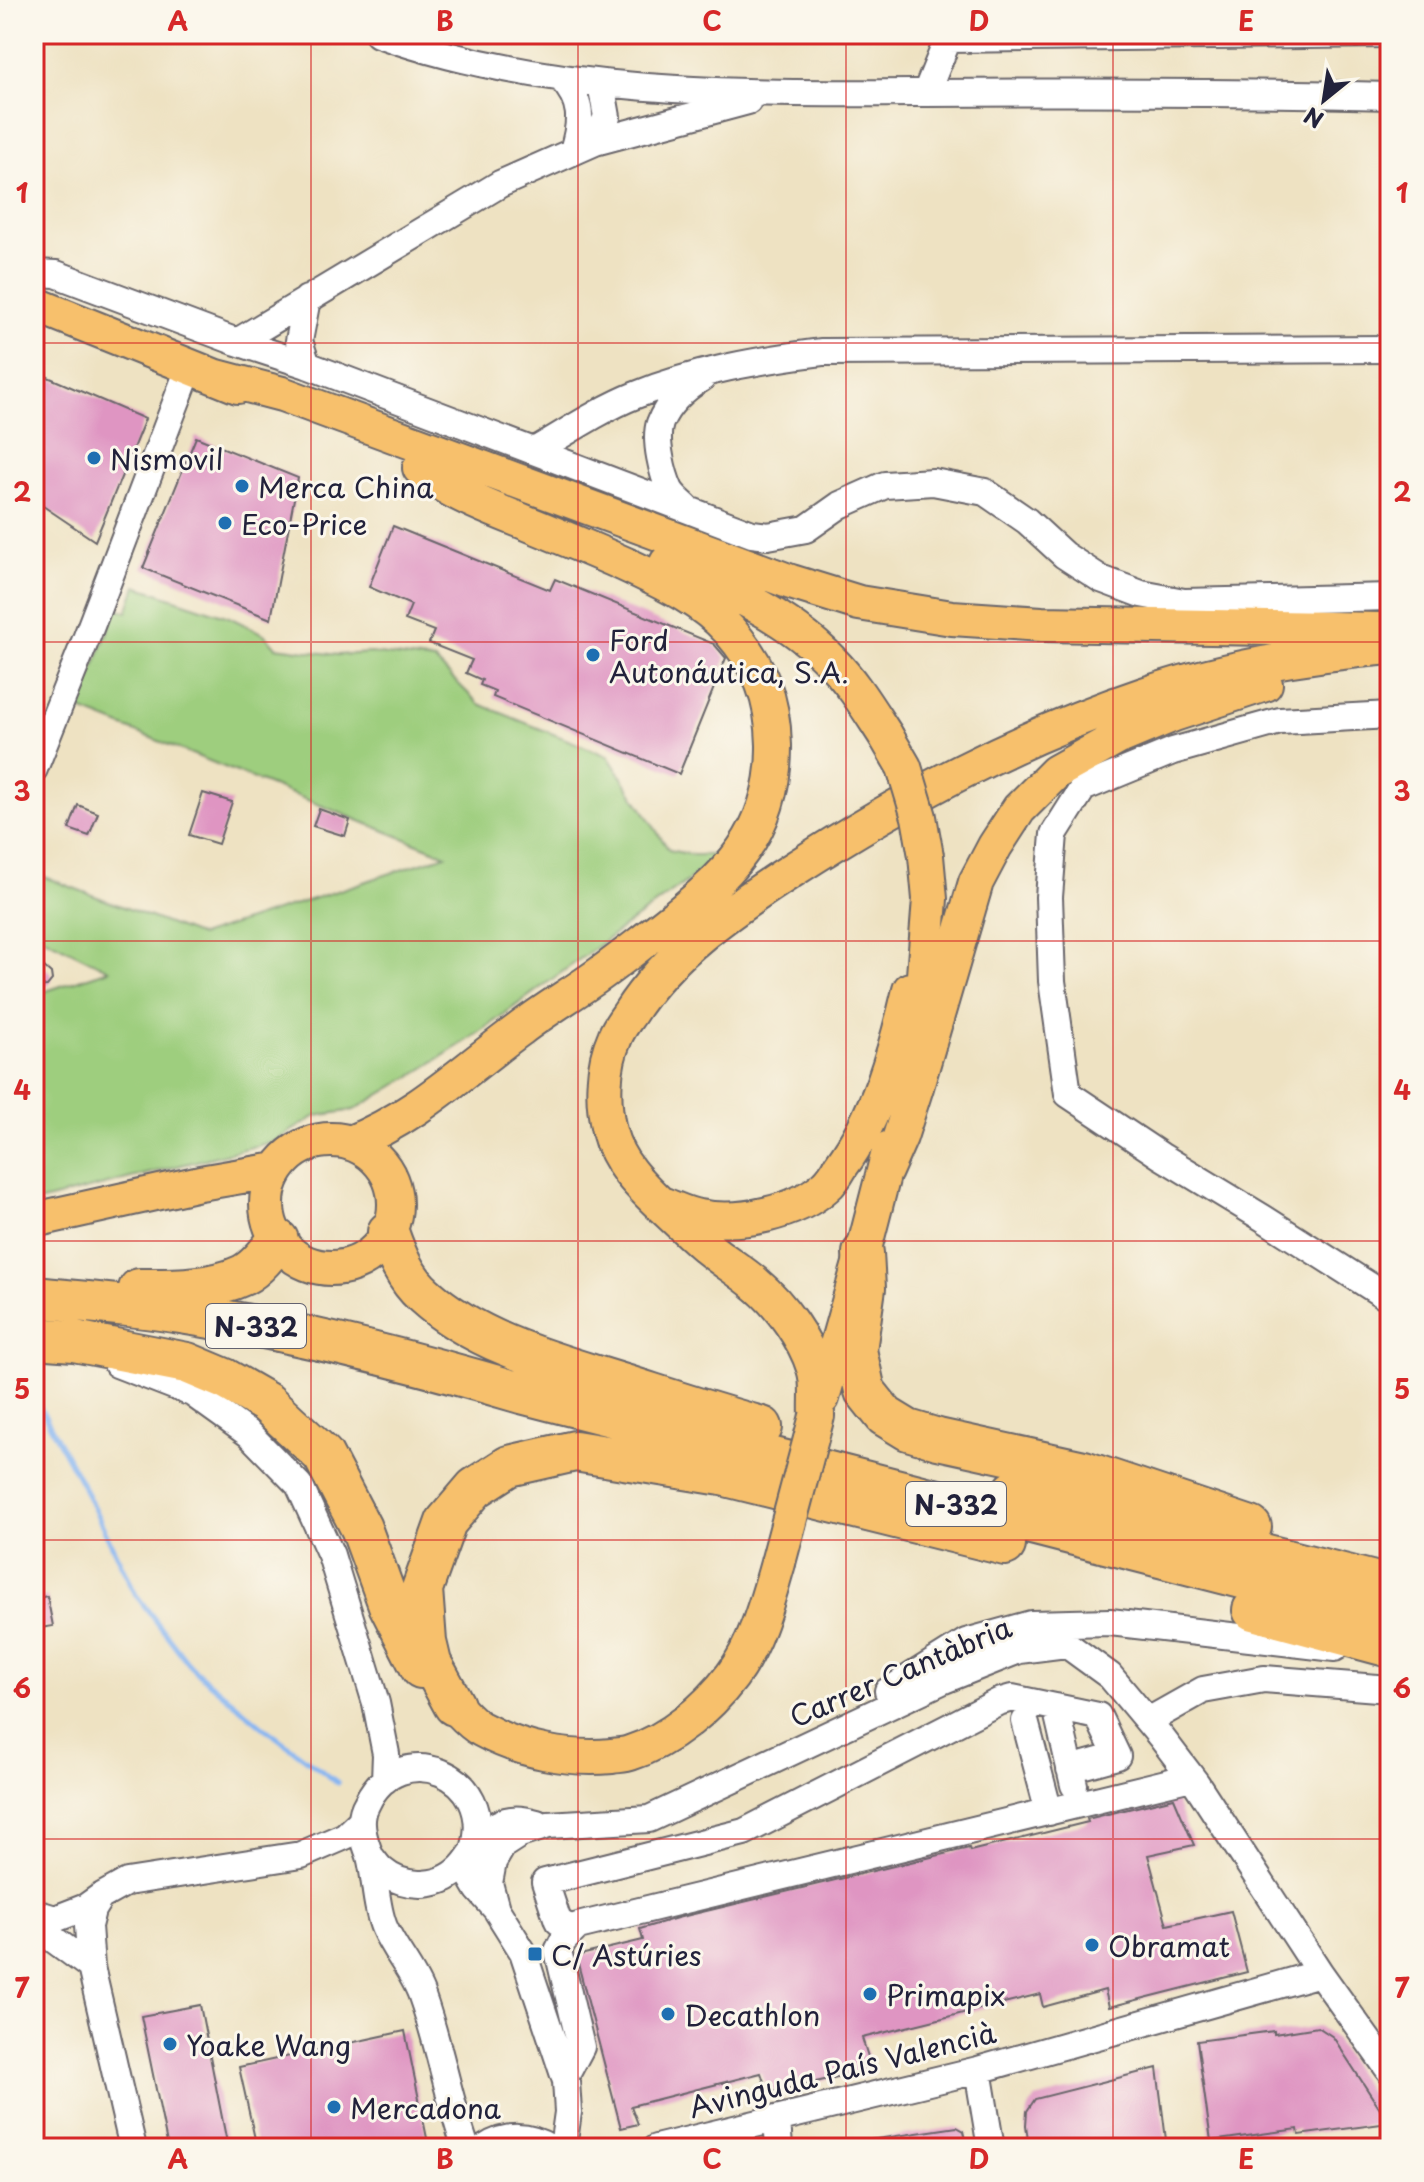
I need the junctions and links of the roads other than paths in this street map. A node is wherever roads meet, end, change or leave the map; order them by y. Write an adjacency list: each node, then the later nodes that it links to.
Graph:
1 (378, 34): 3 (street)
2 (1390, 34): 6 (street)
3 (562, 79): 4 (street); 9 (street)
4 (601, 83): 5 (street); 9 (street)
5 (692, 92): 7 (street); 9 (street)
6 (926, 93): 7 (street); 8 (street)
7 (775, 94): 9 (street)
8 (1390, 96)
9 (584, 146): 11 (street)
10 (34, 273): 13 (street)
11 (307, 299): 13 (street); 15 (street)
12 (34, 304): 16 (main road)
13 (237, 342): 15 (street)
14 (1390, 349): 17 (street)
15 (307, 365): 18 (street)
16 (204, 371): 19 (main road); 22 (main road); 26 (street)
17 (712, 372): 18 (street); 20 (street)
18 (534, 451): 20 (street)
19 (420, 468): 28 (main road, bridge); 29 (main road)
20 (689, 510): 21 (street)
21 (1390, 597)
22 (1390, 630)
23 (1390, 647): 27 (main road)
24 (1390, 662): 32 (main road)
25 (1390, 715): 40 (street)
26 (34, 769)
27 (931, 785): 29 (main road); 33 (main road)
28 (928, 933): 32 (main road); 33 (main road)
29 (624, 957): 30 (main road)
30 (350, 1143): 31 (main road); 35 (main road)
31 (276, 1170): 34 (main road); 36 (main road)
32 (885, 1171): 37 (main road)
33 (659, 1203): 45 (main road)
34 (34, 1220)
35 (388, 1232): 36 (main road); 47 (highway)
36 (278, 1240): 38 (highway)
37 (863, 1253): 45 (main road); 46 (highway)
38 (34, 1286)
39 (34, 1297): 44 (highway, N-332)
40 (1390, 1299)
41 (34, 1317): 44 (highway, N-332)
42 (34, 1338): 52 (highway)
43 (34, 1351): 59 (street)
44 (521, 1393): 48 (highway, N-332)
45 (817, 1416): 52 (main road, bridge)
46 (1390, 1578)
47 (1390, 1586)
48 (1390, 1616)
49 (1390, 1647): 52 (highway)
50 (1390, 1654): 56 (street)
51 (1390, 1689): 55 (street)
52 (454, 1705)
53 (1056, 1707): 57 (street); 57 (street); 70 (street)
54 (1025, 1721): 61 (street)
55 (1148, 1721): 56 (street, Carrer Cantàbria); 58 (street, Carrer Cantàbria)
56 (790, 1753): 63 (street, Carrer Cantàbria)
57 (1070, 1769): 60 (street)
58 (1191, 1777): 60 (street); 72 (street, Carrer Cantàbria)
59 (385, 1780): 62 (street); 65 (street)
60 (1078, 1805): 61 (street)
61 (1049, 1812): 70 (street)
62 (362, 1820): 64 (street); 66 (street)
63 (548, 1825): 65 (street); 67 (street)
64 (370, 1856): 65 (street); 78 (street)
65 (469, 1857): 67 (street)
66 (100, 1897): 68 (street); 71 (street)
67 (496, 1909): 75 (street)
68 (34, 1910)
69 (34, 1925): 71 (street)
70 (573, 1931): 75 (street)
71 (91, 1967): 77 (street)
72 (1320, 1973): 73 (street, Avinguda País Valencià); 74 (street, Carrer Cantàbria)
73 (978, 2070): 76 (street, Avinguda País Valencià); 84 (street)
74 (1390, 2071)
75 (565, 2077): 81 (street)
76 (777, 2120): 82 (street, Avinguda País Valencià); 83 (street)
77 (133, 2148)
78 (466, 2148)
79 (485, 2148): 80 (street)
80 (550, 2148)
81 (563, 2148)
82 (656, 2148)
83 (779, 2148)
84 (991, 2148)

